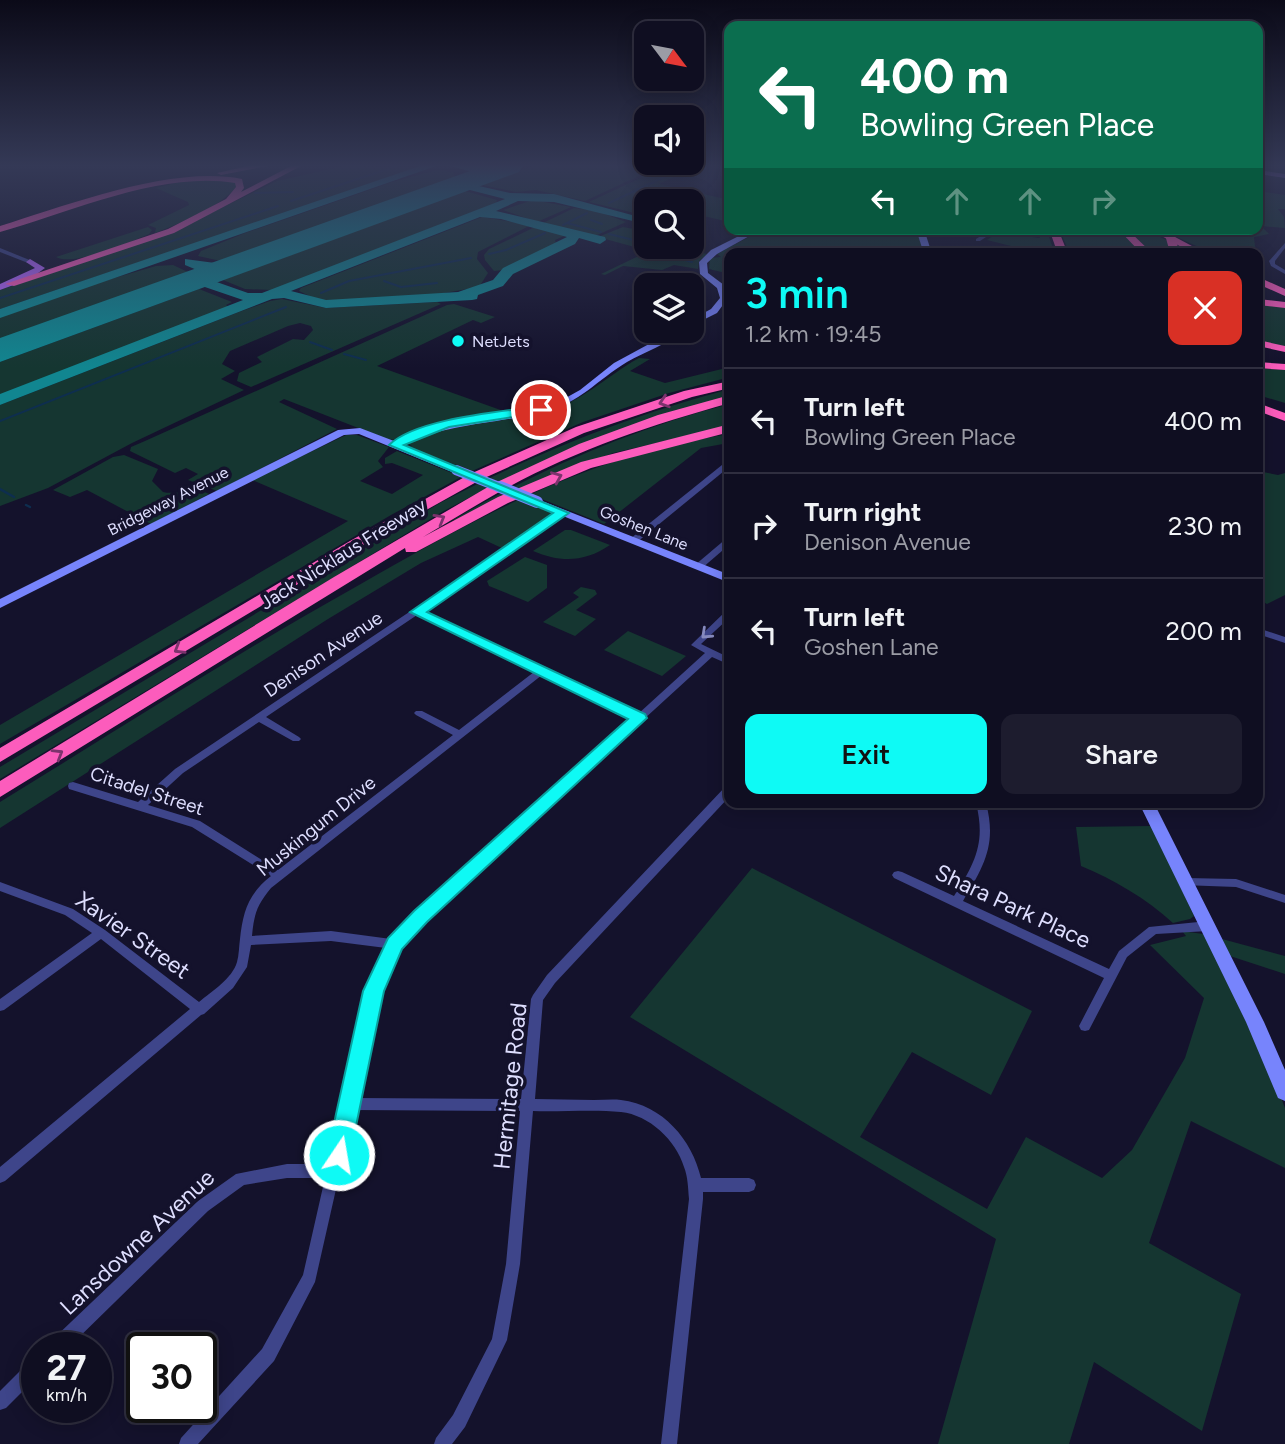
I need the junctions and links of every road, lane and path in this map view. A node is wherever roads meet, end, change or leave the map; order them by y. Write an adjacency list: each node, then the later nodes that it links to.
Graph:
1 (152, 233): 9 (highway)
2 (159, 233): 9 (highway)
3 (748, 235): 19 (street)
4 (986, 235): 8 (street)
5 (1128, 235): 11 (highway)
6 (1169, 235): 12 (highway)
7 (1170, 235): 13 (highway)
8 (978, 240)
9 (135, 243): 15 (highway)
10 (1285, 245): 18 (street)
11 (1141, 248)
12 (1192, 248)
13 (1196, 248)
14 (0, 250): 17 (street)
15 (107, 253): 16 (highway); 23 (highway)
16 (49, 259)
17 (30, 262): 23 (main road)
18 (1285, 272)
19 (704, 273)
20 (704, 274): 27 (street)
21 (1263, 279): 24 (highway)
22 (1263, 281): 25 (highway)
23 (5, 285)
24 (1285, 285)
25 (1285, 293)
26 (724, 298): 30 (street)
27 (724, 298)
28 (1263, 303): 29 (highway)
29 (1285, 305)
30 (704, 317)
31 (658, 343): 48 (street)
32 (1263, 344): 33 (highway)
33 (1285, 349)
34 (1263, 355): 35 (highway)
35 (1285, 356)
36 (1263, 365): 37 (highway)
37 (1285, 367)
38 (724, 385): 69 (highway, Jack Nicklaus Freeway, one-way to 69)
39 (724, 401): 58 (highway, Jack Nicklaus Freeway, one-way to 39)
40 (1263, 404): 42 (highway)
41 (1263, 405): 43 (highway)
42 (1285, 409)
43 (1285, 417)
44 (1263, 419): 45 (highway)
45 (1285, 425)
46 (351, 430): 48 (street, Goshen Lane); 55 (street, Bridgeway Avenue)
47 (724, 431): 58 (highway, one-way to 47)
48 (394, 445): 50 (street, Goshen Lane, bridge)
49 (724, 468): 51 (street)
50 (563, 513): 51 (street, Goshen Lane); 56 (street, Denison Avenue)
51 (633, 541): 53 (street, Goshen Lane)
52 (724, 545): 53 (street)
53 (698, 567): 54 (street, Goshen Lane)
54 (724, 577)
55 (0, 604)
56 (417, 612): 63 (street); 65 (street, Denison Avenue)
57 (724, 618): 61 (street, one-way to 61)
58 (257, 632): 71 (highway, Jack Nicklaus Freeway, one-way to 58)
59 (1263, 633): 60 (street)
60 (1285, 640)
61 (710, 654): 62 (street); 66 (street)
62 (724, 660)
63 (541, 671): 66 (street); 67 (street, Muskingum Drive)
64 (419, 713): 67 (street)
65 (259, 717): 68 (street); 73 (street, Denison Avenue)
66 (639, 718): 85 (street)
67 (459, 734): 77 (street, Muskingum Drive)
68 (296, 739)
69 (0, 756)
70 (73, 786): 73 (street, Citadel Street)
71 (0, 790)
72 (724, 795): 92 (street, Hermitage Road)
73 (141, 806): 77 (street, Citadel Street)
74 (982, 808): 81 (street)
75 (1149, 808): 78 (street)
76 (898, 874): 81 (street, Shara Park Place)
77 (279, 876): 84 (street, Muskingum Drive)
78 (1186, 882): 80 (street); 82 (street)
79 (0, 886): 83 (street, Xavier Street)
80 (1285, 898)
81 (956, 902): 86 (street, Shara Park Place)
82 (1208, 926): 86 (street); 90 (street)
83 (101, 933): 87 (street); 88 (street, Xavier Street)
84 (247, 941): 85 (street); 88 (street, Muskingum Drive)
85 (394, 944): 91 (street)
86 (1110, 975): 89 (street)
87 (0, 1006)
88 (200, 1010): 94 (street, Muskingum Drive)
89 (1085, 1026)
90 (1285, 1092)
91 (350, 1104): 92 (street); 93 (street)
92 (527, 1104): 95 (street); 101 (street, Hermitage Road)
93 (335, 1171): 97 (street, Lansdowne Avenue); 100 (street)
94 (0, 1176)
95 (696, 1185): 96 (street); 102 (street)
96 (749, 1185)
97 (73, 1332)
98 (21, 1382): 99 (street)
99 (0, 1402)
100 (187, 1444)
101 (442, 1444)
102 (669, 1444)

